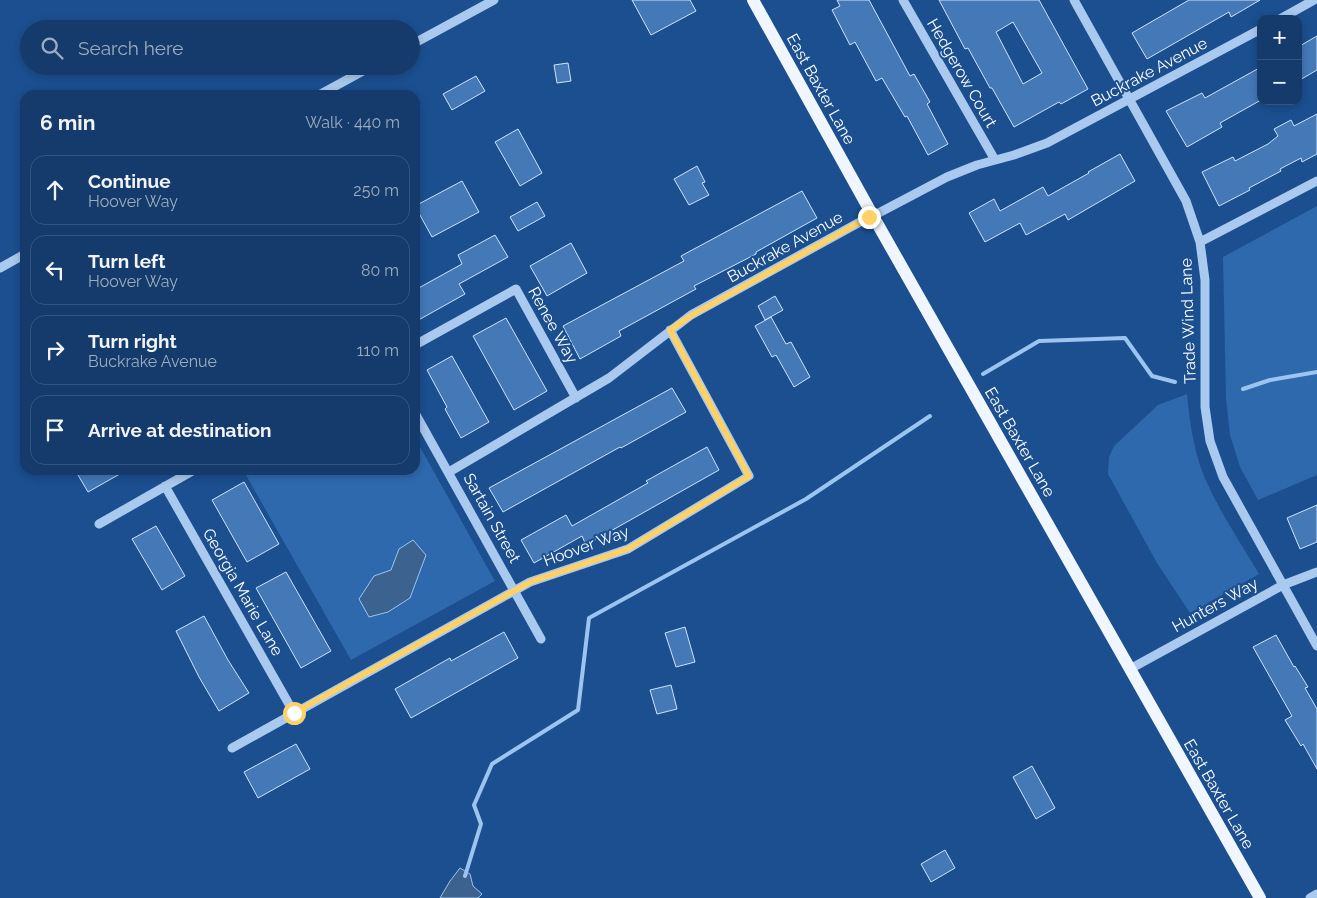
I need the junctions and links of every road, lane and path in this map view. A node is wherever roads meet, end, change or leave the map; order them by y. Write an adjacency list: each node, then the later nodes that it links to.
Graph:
1 (494, 0): 8 (street)
2 (753, 0): 14 (main road, East Baxter Lane)
3 (903, 0): 12 (street, Hedgerow Court)
4 (1074, 0): 11 (street, Trade Wind Lane)
5 (1314, 0): 6 (street)
6 (1287, 15)
7 (1257, 31): 11 (street, Buckrake Avenue)
8 (420, 40)
9 (356, 75): 10 (street)
10 (328, 90)
11 (1130, 100): 12 (street, Buckrake Avenue); 15 (street, Trade Wind Lane)
12 (996, 160): 14 (street, Buckrake Avenue)
13 (1317, 181): 15 (street)
14 (873, 216): 18 (street, Buckrake Avenue); 31 (main road, East Baxter Lane)
15 (1200, 242): 27 (street, Trade Wind Lane)
16 (20, 257): 17 (street)
17 (0, 268)
18 (670, 330): 20 (street, Buckrake Avenue); 28 (street, Hoover Way)
19 (420, 342): 20 (street, Renee Way)
20 (576, 398): 22 (street, Buckrake Avenue)
21 (420, 422): 22 (street, Sartain Street)
22 (449, 472): 28 (street, Sartain Street)
23 (185, 475): 24 (street)
24 (165, 486): 25 (street); 32 (street, Georgia Marie Lane)
25 (99, 524)
26 (1317, 572): 27 (street, Hunters Way)
27 (1283, 585): 30 (street, Trade Wind Lane); 31 (street, Hunters Way)
28 (515, 590): 29 (street, Sartain Street); 32 (street, Hoover Way)
29 (542, 639)
30 (1317, 646)
31 (1130, 669): 35 (main road, East Baxter Lane)
32 (294, 713): 33 (street, Hoover Way)
33 (232, 748)
34 (1317, 894): 36 (street)
35 (1260, 898)
36 (1310, 898)

